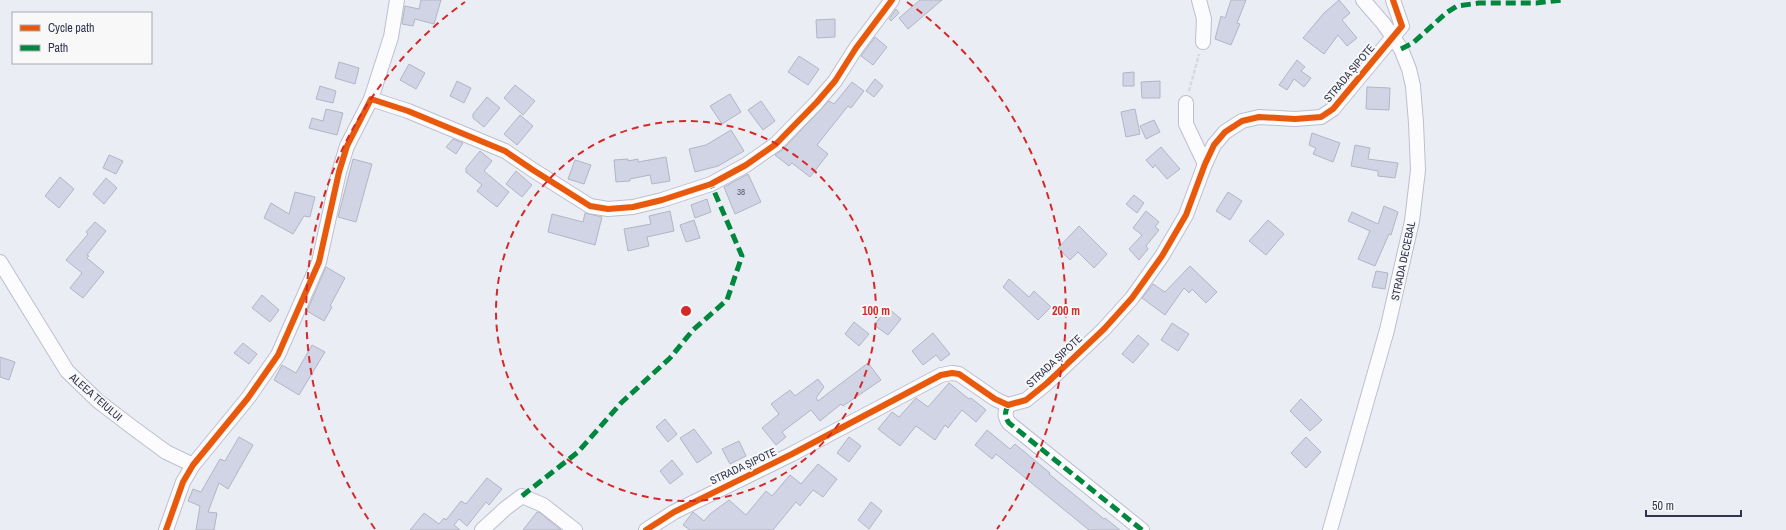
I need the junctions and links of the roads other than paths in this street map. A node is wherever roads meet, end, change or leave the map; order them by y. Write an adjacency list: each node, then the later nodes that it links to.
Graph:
1 (397, 0): 8 (street)
2 (892, 0): 8 (street)
3 (1199, 0): 7 (street)
4 (1363, 0): 6 (street, STRADA DECEBAL)
5 (1393, 0): 6 (street, STRADA ȘIPOTE)
6 (1393, 37): 10 (street, STRADA ȘIPOTE); 19 (street, STRADA DECEBAL)
7 (1203, 42)
8 (371, 99): 13 (street)
9 (1186, 103): 10 (street)
10 (1205, 164): 12 (street, STRADA ȘIPOTE)
11 (0, 262): 13 (street, ALEEA TEIULUI)
12 (1008, 405): 17 (street, STRADA ȘIPOTE); 18 (street)
13 (193, 465): 14 (street)
14 (166, 530)
15 (482, 530): 16 (street)
16 (575, 530)
17 (646, 530)
18 (1142, 530)
19 (1330, 530)

